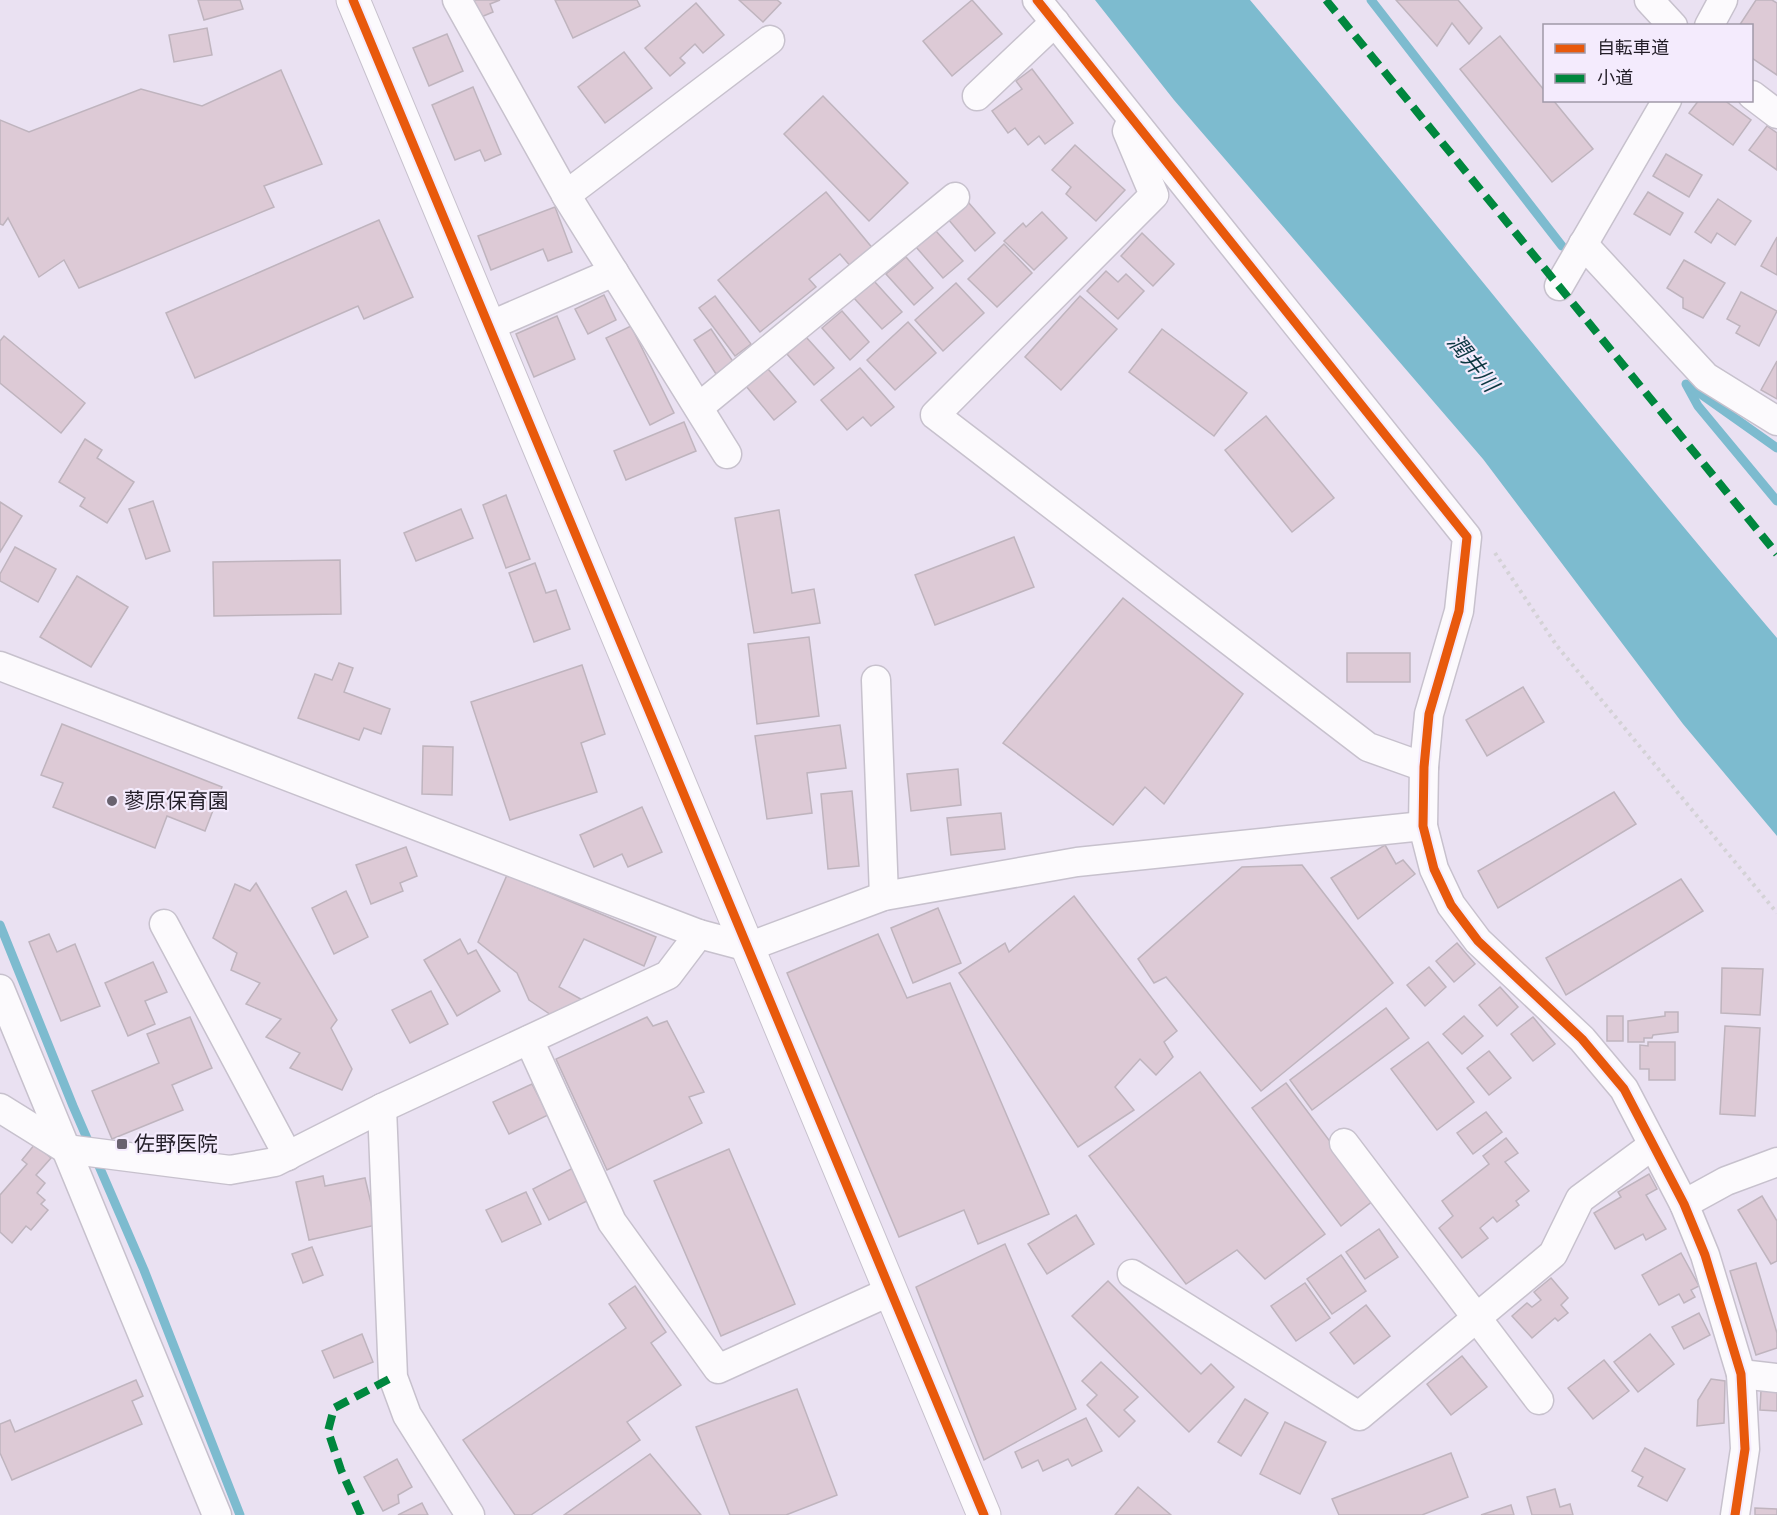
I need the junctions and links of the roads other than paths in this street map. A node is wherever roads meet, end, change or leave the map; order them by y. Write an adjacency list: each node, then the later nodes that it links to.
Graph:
1 (352, 0): 19 (street)
2 (457, 0): 14 (street)
3 (1649, 0): 6 (street)
4 (1723, 0): 7 (street)
5 (1046, 11): 9 (street); 13 (street)
6 (1671, 24)
7 (1710, 24)
8 (770, 40): 14 (street)
9 (977, 96)
10 (1753, 96): 12 (street)
11 (1666, 102): 16 (street)
12 (1777, 114)
13 (1131, 118): 25 (street); 25 (street)
14 (566, 195): 17 (street)
15 (955, 197): 20 (street)
16 (1583, 244): 18 (street); 21 (street)
17 (614, 272): 19 (street); 20 (street)
18 (1559, 286)
19 (489, 326): 30 (street)
20 (699, 407): 22 (street)
21 (1777, 422)
22 (726, 454)
23 (0, 666): 29 (street)
24 (876, 680): 27 (street)
25 (1424, 767): 26 (street)
26 (1424, 826): 27 (street); 36 (street)
27 (884, 896): 30 (street)
28 (164, 924): 38 (street)
29 (699, 934): 30 (street); 32 (street)
30 (748, 946): 42 (street)
31 (0, 989): 37 (street)
32 (529, 1040): 34 (street); 42 (street)
33 (0, 1108): 37 (street)
34 (382, 1108): 38 (street); 48 (street)
35 (1344, 1143): 43 (street)
36 (1653, 1145): 40 (street); 43 (street)
37 (66, 1149): 38 (street); 47 (street)
38 (288, 1156)
39 (1777, 1162): 40 (street)
40 (1684, 1204): 44 (street)
41 (1132, 1274): 43 (street)
42 (891, 1291): 49 (street)
43 (1475, 1318): 46 (street)
44 (1741, 1374): 45 (street); 50 (street)
45 (1777, 1378)
46 (1539, 1400)
47 (217, 1515)
48 (470, 1515)
49 (984, 1515)
50 (1735, 1515)

